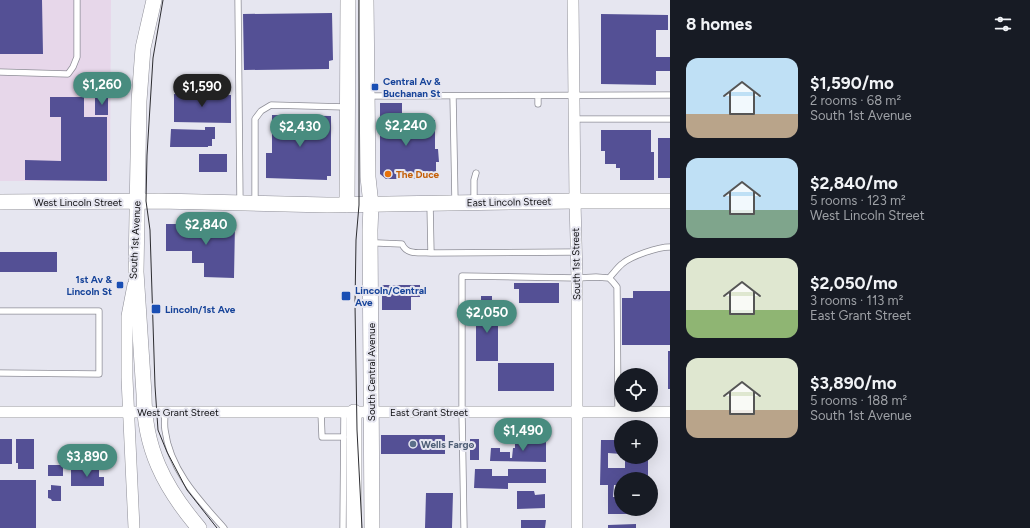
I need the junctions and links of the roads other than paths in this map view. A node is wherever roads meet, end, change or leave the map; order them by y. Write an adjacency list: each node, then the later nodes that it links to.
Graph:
1 (77, 0): 7 (lane)
2 (154, 0): 20 (main road, South 1st Avenue)
3 (238, 0): 24 (lane)
4 (348, 0): 16 (main road)
5 (366, 0): 9 (main road, South Central Avenue)
6 (573, 0): 13 (street, South 1st Street)
7 (0, 72)
8 (670, 95): 13 (lane)
9 (367, 96): 10 (lane); 29 (main road, South Central Avenue)
10 (453, 96): 11 (lane); 26 (lane)
11 (477, 96): 12 (lane); 14 (lane)
12 (538, 96): 13 (lane); 15 (lane)
13 (574, 96): 17 (street, South 1st Street)
14 (477, 104)
15 (538, 104)
16 (348, 107): 24 (lane); 28 (main road)
17 (574, 119): 18 (lane); 21 (street, South 1st Street)
18 (670, 119)
19 (476, 173): 27 (lane)
20 (137, 201): 23 (main road, West Lincoln Street); 24 (main road, West Lincoln Street); 34 (main road, South 1st Avenue)
21 (575, 201): 22 (main road, East Lincoln Street); 27 (main road, East Lincoln Street); 32 (street, South 1st Street)
22 (670, 201)
23 (0, 202)
24 (247, 203): 28 (main road, West Lincoln Street)
25 (430, 203): 26 (main road, East Lincoln Street); 29 (main road, East Lincoln Street); 33 (lane)
26 (455, 203): 27 (main road, East Lincoln Street)
27 (474, 203)
28 (347, 205): 29 (main road, East Lincoln Street)
29 (371, 205): 45 (main road, South Central Avenue)
30 (378, 243): 33 (lane)
31 (670, 247): 36 (lane)
32 (576, 252): 33 (lane); 35 (street, South 1st Street)
33 (431, 253)
34 (136, 272): 40 (street, South 1st Avenue); 41 (main road)
35 (577, 278): 36 (lane); 46 (lane); 47 (street, South 1st Street)
36 (609, 278): 38 (lane)
37 (0, 311): 39 (lane)
38 (618, 368)
39 (0, 373)
40 (128, 411): 41 (street, West Grant Street); 43 (street, West Grant Street); 52 (street, South 1st Avenue)
41 (144, 411): 42 (street, West Grant Street); 53 (main road)
42 (165, 411): 44 (street, West Grant Street); 54 (lane)
43 (0, 412)
44 (321, 412): 45 (street, West Grant Street); 51 (lane)
45 (356, 412): 46 (street, East Grant Street); 51 (lane); 56 (main road); 57 (main road, South Central Avenue)
46 (462, 412): 47 (street, East Grant Street); 58 (lane)
47 (578, 412): 48 (street, East Grant Street); 59 (street, South 1st Street)
48 (614, 412)
49 (658, 412): 50 (street, East Grant Street)
50 (670, 412)
51 (344, 437): 55 (lane)
52 (134, 528)
53 (199, 528)
54 (224, 528)
55 (343, 528)
56 (354, 528)
57 (372, 528)
58 (464, 528)
59 (577, 528)

